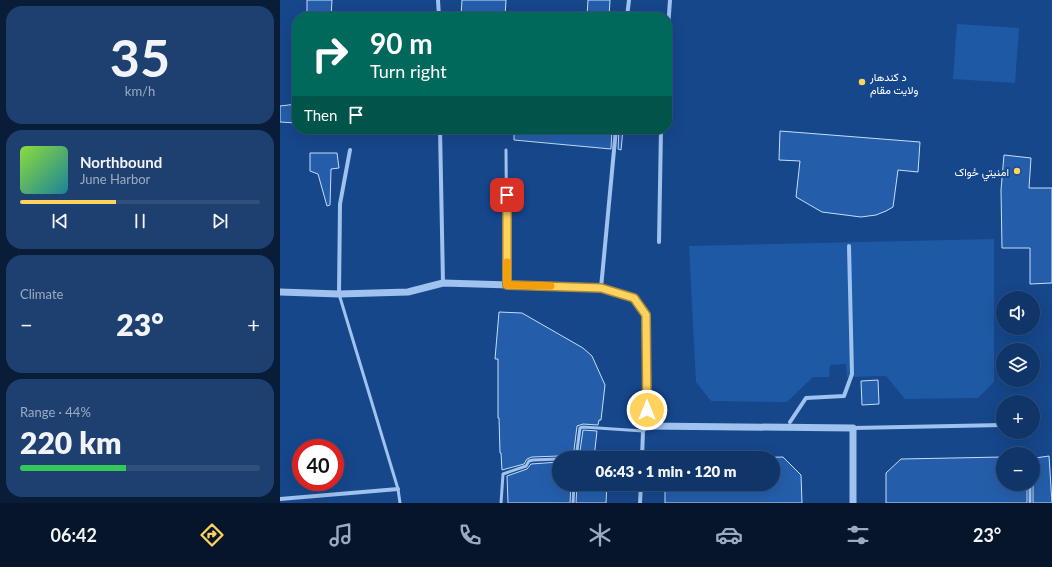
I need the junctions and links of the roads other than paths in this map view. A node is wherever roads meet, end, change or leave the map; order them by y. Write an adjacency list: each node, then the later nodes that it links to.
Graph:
1 (438, 0): 4 (street)
2 (629, 0): 5 (street)
3 (670, 0): 6 (street)
4 (439, 12)
5 (628, 12)
6 (669, 12)
7 (440, 134): 14 (street)
8 (616, 134): 16 (street)
9 (661, 134): 12 (street)
10 (350, 150): 18 (street)
11 (506, 150): 15 (lane)
12 (659, 242)
13 (849, 246): 19 (street)
14 (442, 283): 15 (street); 18 (street)
15 (507, 285): 16 (street)
16 (601, 288): 22 (street)
17 (280, 292): 18 (street)
18 (339, 294): 26 (lane)
19 (790, 422)
20 (996, 426): 21 (street)
21 (853, 428): 22 (street); 35 (street)
22 (645, 429): 23 (lane); 24 (street)
23 (577, 451)
24 (643, 451)
25 (552, 459): 32 (lane)
26 (398, 489): 30 (street); 31 (lane)
27 (574, 491): 33 (lane)
28 (641, 491): 34 (street)
29 (1030, 491): 36 (lane)
30 (280, 499)
31 (400, 503)
32 (501, 503)
33 (573, 503)
34 (640, 503)
35 (853, 503)
36 (1030, 503)

